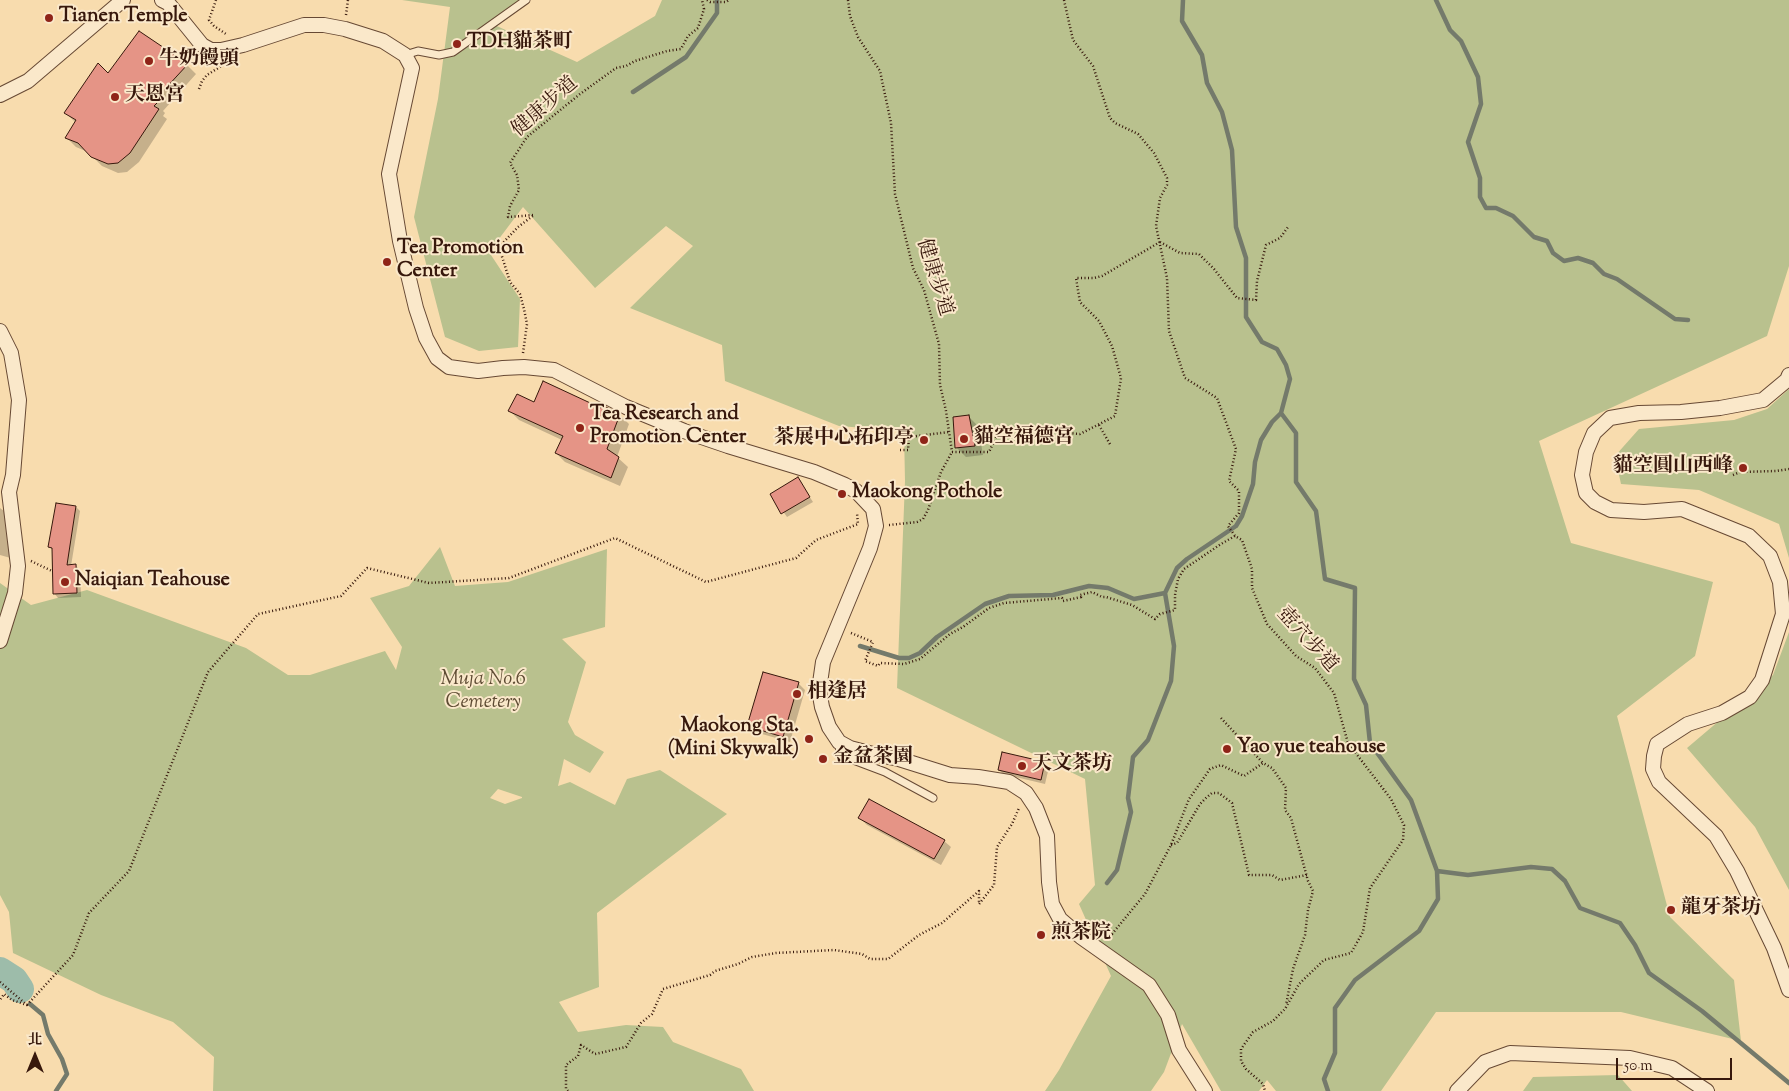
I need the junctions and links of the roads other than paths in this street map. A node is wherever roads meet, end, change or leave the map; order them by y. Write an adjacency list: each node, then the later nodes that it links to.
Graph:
1 (123, 0): 5 (street)
2 (162, 0): 4 (street)
3 (526, 0): 4 (lane)
4 (405, 54): 9 (street)
5 (0, 95)
6 (0, 331): 8 (street)
7 (1789, 375): 11 (street)
8 (0, 640)
9 (839, 742): 10 (lane); 12 (street)
10 (933, 798)
11 (1789, 990)
12 (1205, 1091)
13 (1457, 1091): 14 (street)
14 (1708, 1091)

